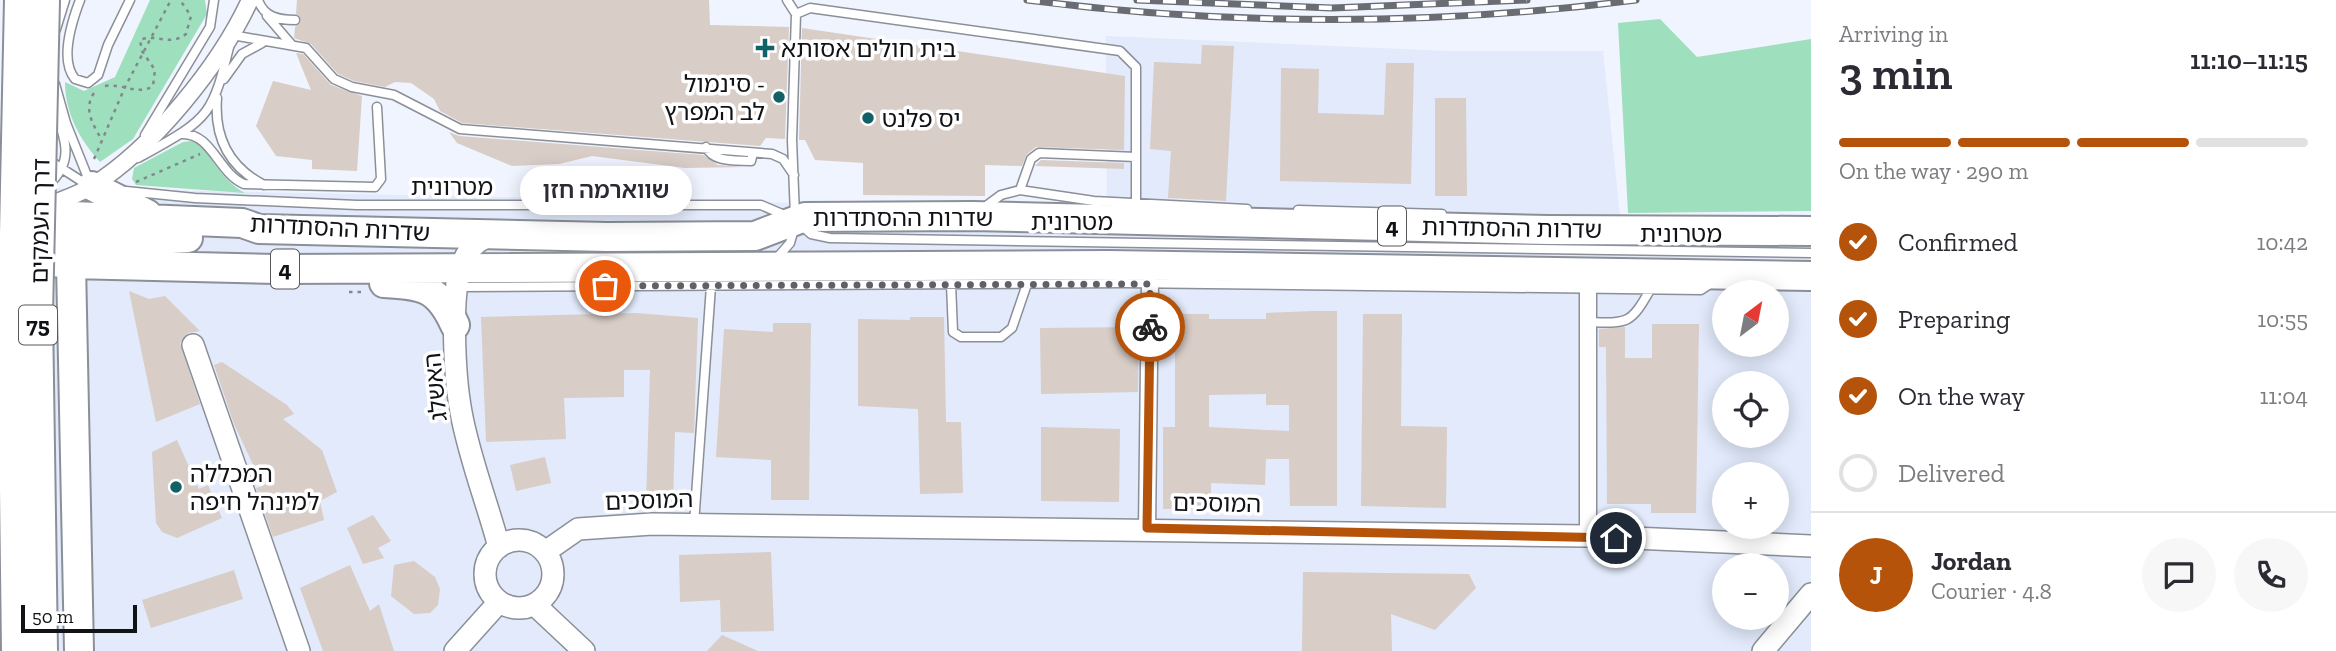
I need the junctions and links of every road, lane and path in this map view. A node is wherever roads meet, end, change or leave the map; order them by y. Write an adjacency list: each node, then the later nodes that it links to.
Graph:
1 (19, 0): 83 (highway, דרך העמקים / 75, bridge)
2 (45, 0): 84 (highway, דרך העמקים / 75, bridge)
3 (54, 0): 33 (lane)
4 (65, 0): 36 (lane)
5 (80, 0): 6 (lane)
6 (130, 0)
7 (171, 0): 17 (path)
8 (180, 0): 17 (path)
9 (214, 0): 28 (lane)
10 (250, 0): 16 (street)
11 (258, 0): 13 (lane)
12 (787, 0): 14 (lane)
13 (264, 11): 15 (lane); 19 (lane)
14 (796, 14): 31 (lane); 34 (lane)
15 (295, 20)
16 (232, 36): 18 (lane); 22 (lane); 28 (street)
17 (151, 38): 20 (path); 20 (path)
18 (267, 43): 19 (lane); 22 (lane)
19 (292, 45): 34 (lane)
20 (143, 54): 21 (path); 21 (path)
21 (125, 87): 26 (path); 26 (path)
22 (219, 88): 25 (lane); 38 (lane)
23 (377, 107): 38 (lane)
24 (7, 115): 27 (lane)
25 (180, 134): 29 (lane); 32 (lane)
26 (102, 140): 36 (path)
27 (30, 141): 30 (lane); 33 (lane)
28 (138, 147): 32 (street)
29 (210, 150): 37 (path); 38 (lane)
30 (44, 157): 33 (lane); 35 (lane)
31 (1136, 157): 39 (lane); 40 (lane)
32 (116, 168): 36 (street)
33 (62, 169): 35 (lane); 36 (lane)
34 (794, 175): 46 (lane)
35 (54, 179): 44 (lane); 49 (lane)
36 (88, 179): 46 (lane, מטרונית); 47 (highway); 49 (street)
37 (134, 184)
38 (266, 186)
39 (1020, 190): 40 (lane); 45 (lane)
40 (1136, 203): 41 (lane)
41 (1261, 209)
42 (1287, 210): 43 (lane)
43 (1455, 214)
44 (10, 216): 49 (highway); 49 (street); 49 (highway)
45 (973, 216): 46 (highway, שדרות ההסתדרות / 4); 50 (highway, שדרות ההסתדרות / 4)
46 (795, 220): 51 (highway, שדרות ההסתדרות / 4); 52 (lane, מטרונית); 55 (lane)
47 (170, 221): 48 (highway, שדרות ההסתדרות / 4); 49 (highway, שדרות ההסתדרות / 4)
48 (259, 229): 49 (highway); 51 (highway, שדרות ההסתדרות / 4)
49 (65, 230): 53 (highway, שדרות ההסתדרות / 4); 54 (highway, שדרות ההסתדרות / 4); 73 (highway)
50 (1811, 231)
51 (494, 234): 61 (street)
52 (1811, 253)
53 (0, 257)
54 (110, 264): 56 (highway, שדרות ההסתדרות / 4); 73 (highway)
55 (764, 266): 58 (highway, שדרות ההסתדרות / 4); 61 (highway, שדרות ההסתדרות / 4)
56 (278, 269): 61 (highway, שדרות ההסתדרות / 4); 65 (highway)
57 (1514, 271): 58 (highway, שדרות ההסתדרות / 4); 59 (highway, שדרות ההסתדרות / 4); 67 (lane)
58 (1116, 274): 63 (lane); 64 (lane)
59 (1724, 274): 60 (highway, שדרות ההסתדרות / 4); 69 (lane)
60 (1811, 275)
61 (459, 277): 65 (lane); 66 (lane); 71 (street, האשלג)
62 (951, 284): 63 (lane); 63 (lane); 66 (lane)
63 (1027, 284)
64 (1150, 284): 67 (lane); 75 (street)
65 (418, 285): 71 (highway)
66 (711, 286): 74 (lane)
67 (1541, 289): 68 (lane)
68 (1588, 289): 69 (lane); 70 (street)
69 (1650, 290): 70 (lane)
70 (1588, 322): 76 (street)
71 (455, 325): 78 (street, האשלג)
72 (193, 345): 86 (street)
73 (74, 346): 85 (highway)
74 (694, 524): 75 (street, המוסכים); 79 (street, המוסכים)
75 (1147, 528): 76 (street, המוסכים)
76 (1588, 536): 77 (street, המוסכים)
77 (1811, 546)
78 (499, 547): 79 (street); 81 (street)
79 (545, 552): 82 (street)
80 (1811, 594): 89 (street)
81 (499, 603): 82 (street); 87 (street)
82 (535, 605): 88 (street)
83 (16, 651)
84 (43, 651)
85 (79, 651)
86 (299, 651)
87 (455, 651)
88 (584, 651)
89 (1763, 651)

